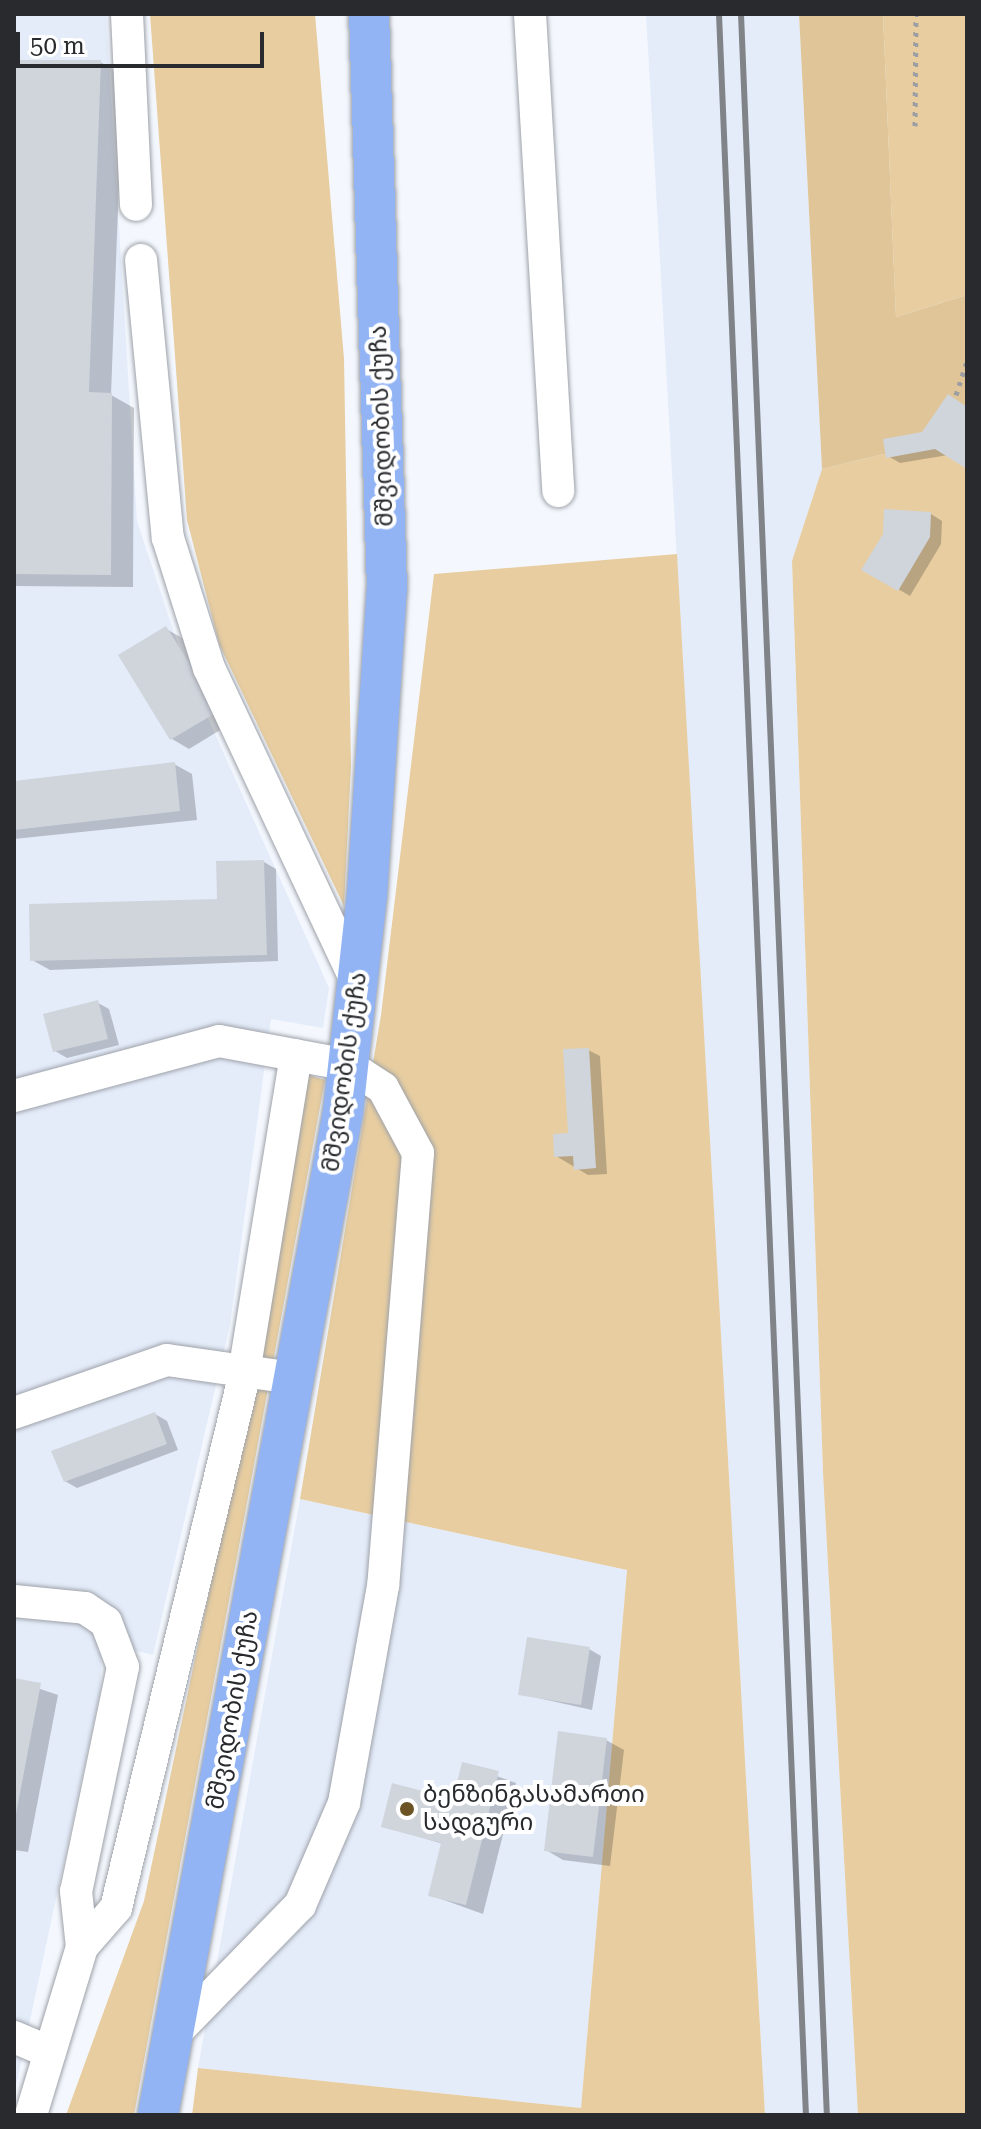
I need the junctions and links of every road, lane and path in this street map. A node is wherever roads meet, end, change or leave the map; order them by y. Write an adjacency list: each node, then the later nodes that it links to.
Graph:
1 (127, 14): 6 (street)
2 (369, 14): 11 (main road, მშვიდობის ქუჩა)
3 (530, 14): 10 (street)
4 (916, 14): 5 (path)
5 (915, 126)
6 (136, 205)
7 (141, 260): 11 (street)
8 (967, 361): 9 (path)
9 (956, 395)
10 (558, 491)
11 (357, 982): 13 (main road, მშვიდობის ქუჩა)
12 (296, 1055): 13 (street); 14 (street); 15 (street)
13 (348, 1065): 16 (main road, მშვიდობის ქუჩა); 20 (street)
14 (14, 1096)
15 (245, 1368): 16 (street); 17 (street); 19 (street)
16 (294, 1378): 20 (main road, მშვიდობის ქუჩა)
17 (14, 1413)
18 (14, 1601): 19 (street)
19 (82, 1947): 22 (street)
20 (173, 2035): 24 (main road, მშვიდობის ქუჩა)
21 (14, 2037): 22 (street)
22 (50, 2052): 23 (street)
23 (31, 2115)
24 (158, 2115)

